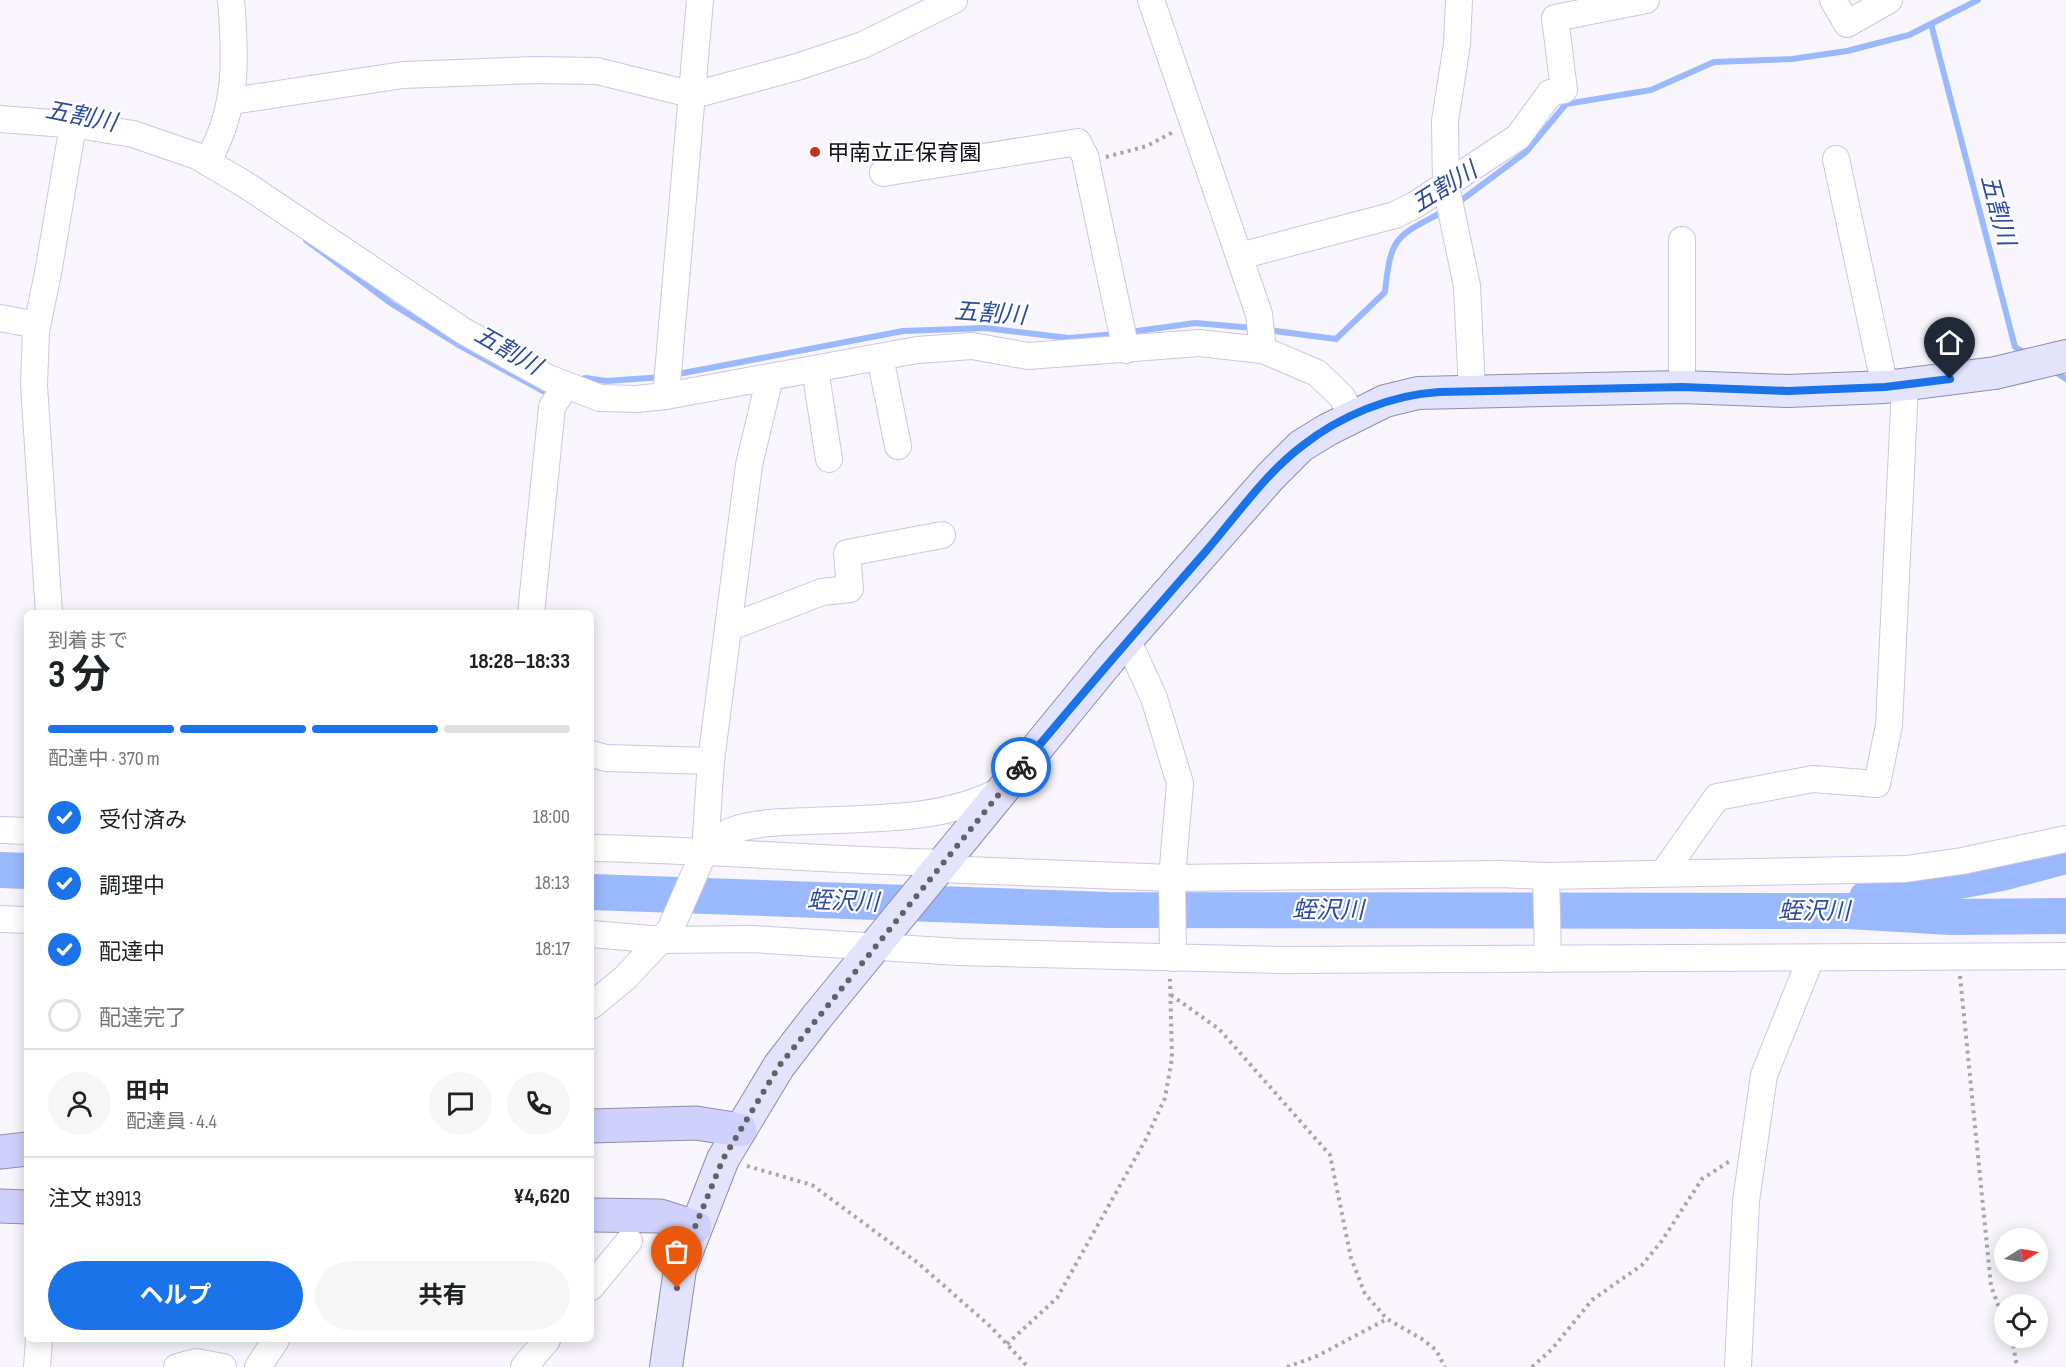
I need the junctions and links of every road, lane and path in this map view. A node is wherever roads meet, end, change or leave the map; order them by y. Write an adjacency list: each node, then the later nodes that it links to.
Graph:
1 (231, 0): 10 (street)
2 (700, 0): 9 (street)
3 (954, 0): 9 (street)
4 (1151, 0): 12 (street)
5 (1460, 0): 18 (street)
6 (1646, 0): 18 (street)
7 (1833, 0): 8 (street)
8 (1889, 0)
9 (693, 95): 10 (street); 33 (street)
10 (232, 101): 15 (street)
11 (0, 119): 13 (street)
12 (1194, 123): 16 (path); 20 (street)
13 (73, 124): 15 (street); 22 (street)
14 (1836, 159): 30 (street)
15 (207, 162): 29 (street)
16 (1086, 162): 17 (street); 23 (street)
17 (883, 173)
18 (1446, 186): 20 (street); 32 (street)
19 (1682, 240): 31 (street)
20 (1240, 256): 24 (street)
21 (0, 318): 22 (street)
22 (37, 325): 38 (street)
23 (1126, 350): 24 (street); 25 (street)
24 (1263, 350): 34 (street)
25 (880, 357): 27 (street); 35 (street)
26 (2062, 357): 30 (main road)
27 (814, 369): 28 (street); 36 (street)
28 (770, 377): 33 (street); 40 (street)
29 (566, 385): 33 (street); 39 (street)
30 (1895, 386): 31 (main road); 51 (street)
31 (1682, 387): 32 (main road)
32 (1472, 391): 34 (main road)
33 (666, 396)
34 (1352, 416): 41 (main road)
35 (898, 446)
36 (829, 459)
37 (942, 535): 40 (street)
38 (49, 610)
39 (531, 610)
40 (728, 628): 43 (street)
41 (1128, 641): 44 (main road); 52 (street)
42 (594, 755): 43 (street)
43 (711, 761): 49 (street)
44 (1002, 790): 49 (street); 50 (main road)
45 (0, 830): 46 (street)
46 (24, 831)
47 (2066, 839): 51 (street)
48 (594, 848): 49 (street)
49 (701, 856): 50 (street); 57 (street)
50 (939, 869): 52 (street); 58 (main road)
51 (1664, 872): 53 (street)
52 (1172, 880): 53 (street); 60 (street)
53 (1547, 880): 59 (street)
54 (0, 919): 55 (street)
55 (24, 921)
56 (594, 934): 57 (street)
57 (666, 935): 58 (street); 65 (street)
58 (878, 943): 60 (street); 67 (main road)
59 (1548, 951): 60 (street); 62 (street)
60 (1173, 952): 64 (path)
61 (2066, 956): 63 (street)
62 (1811, 958): 63 (street); 68 (street)
63 (1958, 958): 74 (path)
64 (1171, 995): 75 (path); 79 (path)
65 (594, 1004)
66 (594, 1126): 67 (highway)
67 (740, 1130): 69 (main road)
68 (1751, 1154): 90 (path); 91 (street)
69 (723, 1159): 71 (main road); 79 (path)
70 (594, 1215): 71 (highway)
71 (695, 1227): 86 (main road)
72 (628, 1241): 73 (street)
73 (594, 1283)
74 (1994, 1294)
75 (1387, 1318): 88 (path); 89 (path)
76 (39, 1342): 81 (street)
77 (275, 1342): 84 (street)
78 (545, 1342): 85 (street)
79 (1007, 1344): 87 (path)
80 (2014, 1348): 92 (path)
81 (37, 1367)
82 (177, 1367): 83 (street)
83 (223, 1367)
84 (258, 1367)
85 (524, 1367)
86 (666, 1367)
87 (1028, 1367)
88 (1287, 1367)
89 (1445, 1367)
90 (1532, 1367)
91 (1738, 1367)
92 (2017, 1367)

